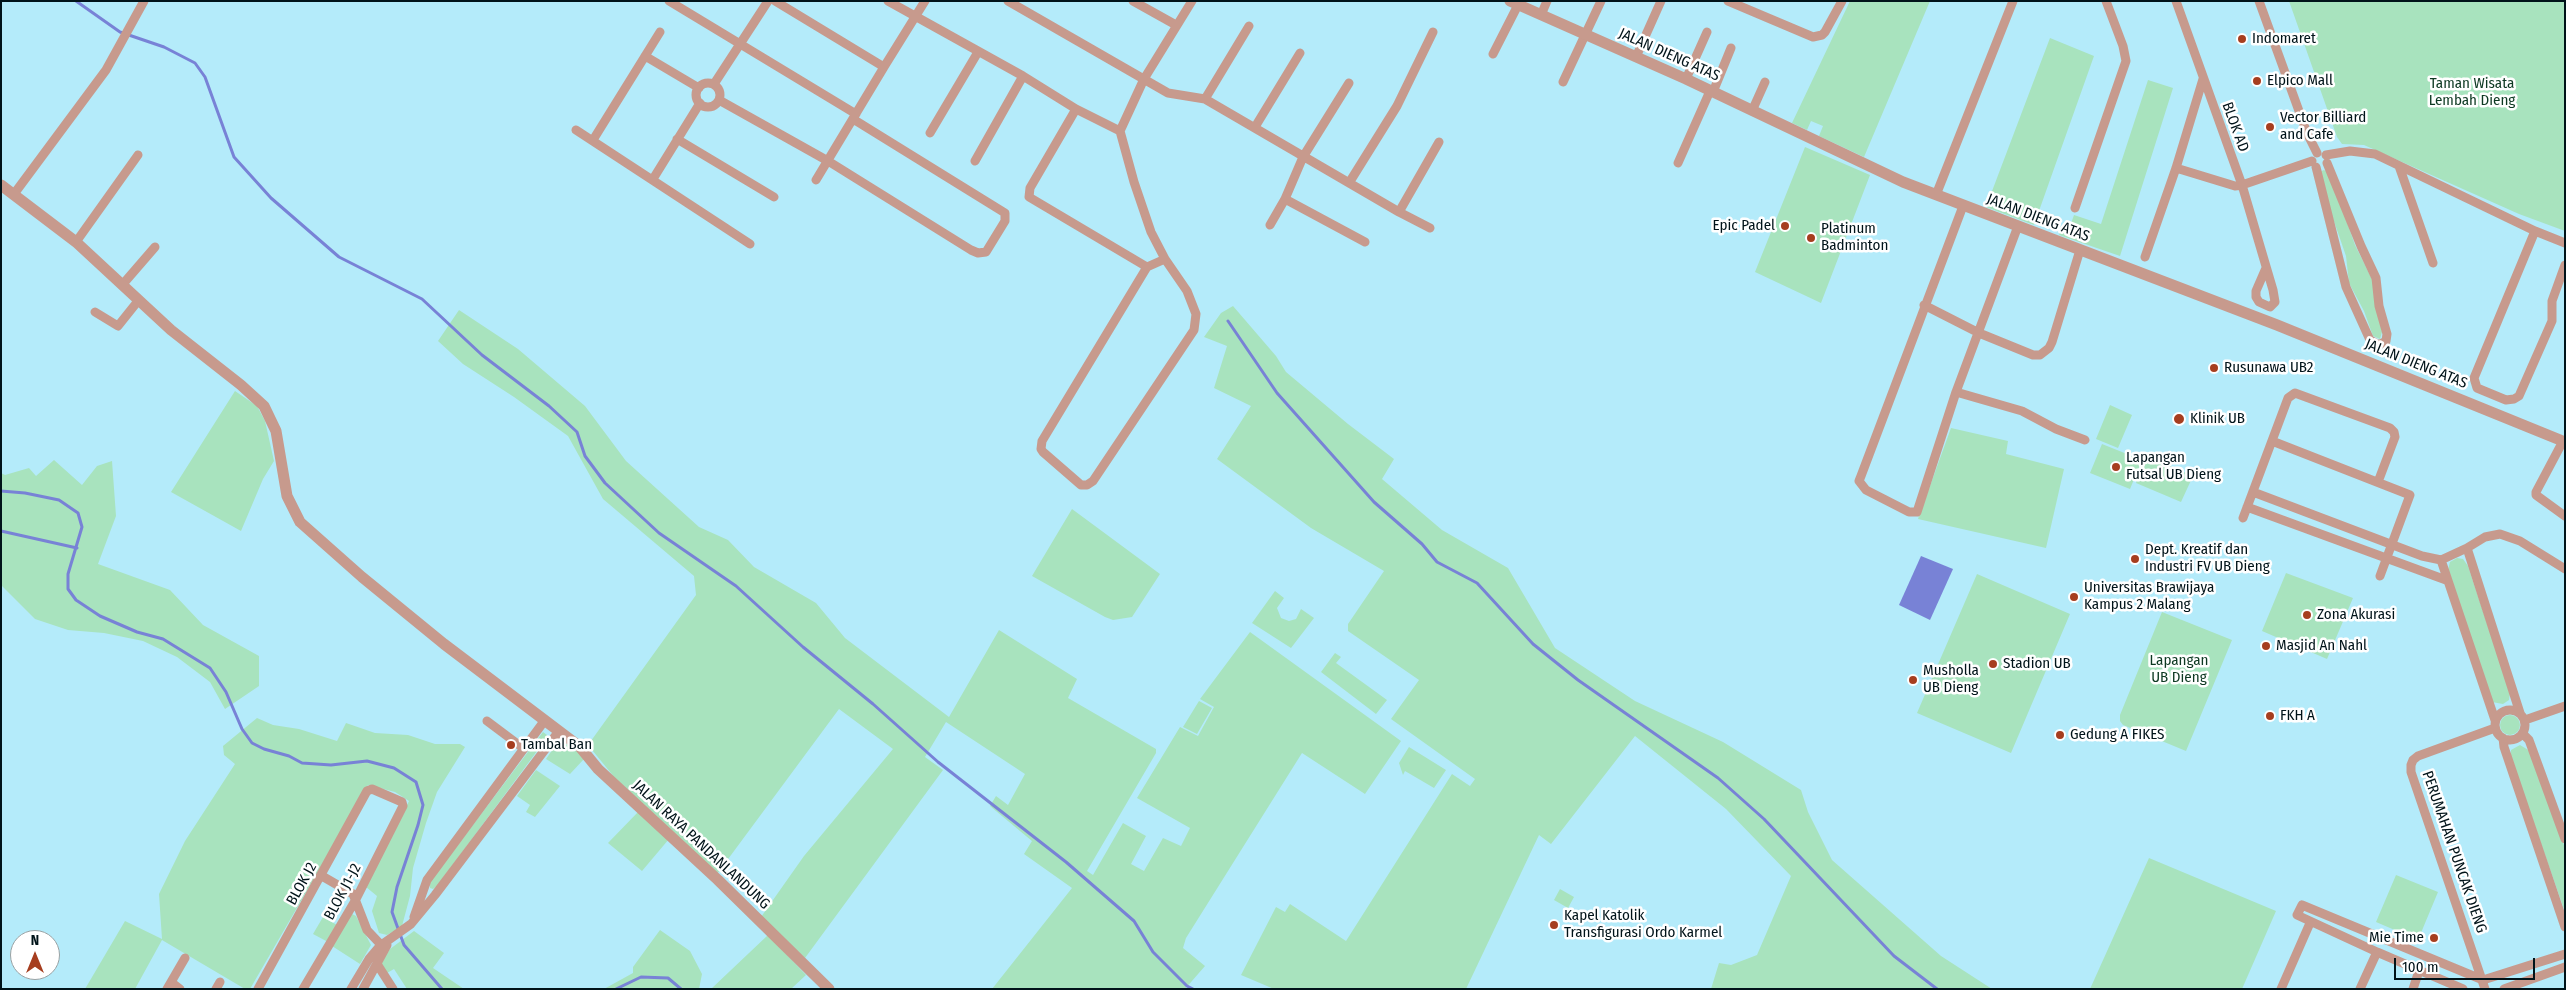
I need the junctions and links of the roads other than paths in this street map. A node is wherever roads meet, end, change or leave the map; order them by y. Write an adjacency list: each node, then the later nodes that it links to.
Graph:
1 (144, 1): 72 (street)
2 (669, 1): 28 (street)
3 (768, 1): 28 (street)
4 (775, 1): 35 (street)
5 (888, 1): 21 (street)
6 (925, 1): 21 (street)
7 (1008, 1): 37 (street)
8 (1133, 1): 22 (street)
9 (1192, 1): 22 (street)
10 (1547, 1): 20 (street)
11 (1601, 1): 27 (street)
12 (1661, 1): 34 (street)
13 (1728, 1): 14 (street)
14 (1842, 1)
15 (2013, 1): 73 (street)
16 (2106, 1): 77 (street)
17 (2176, 1): 39 (street, BLOK AD)
18 (2259, 1): 61 (street)
19 (1514, 3): 20 (street, JALAN DIENG ATAS); 32 (street)
20 (1541, 14): 27 (street, JALAN DIENG ATAS)
21 (916, 17): 30 (street); 35 (street)
22 (1176, 25): 37 (street)
23 (1248, 26): 46 (street)
24 (660, 32): 33 (street)
25 (1433, 32): 69 (street)
26 (1707, 32): 38 (street)
27 (1584, 34): 34 (street, JALAN DIENG ATAS); 40 (street)
28 (740, 44): 43 (street); 51 (street)
29 (1731, 48): 45 (street)
30 (978, 52): 36 (street); 55 (street)
31 (1300, 53): 52 (street)
32 (1493, 54)
33 (645, 56): 44 (street); 57 (street)
34 (1636, 57): 38 (street, JALAN DIENG ATAS)
35 (884, 67): 51 (street)
36 (1023, 76): 49 (street); 63 (street)
37 (1144, 79): 46 (street); 54 (street)
38 (1686, 79): 45 (street, JALAN DIENG ATAS)
39 (2203, 79): 66 (street, BLOK AD); 71 (street, BLOK AD)
40 (1563, 82)
41 (1765, 82): 50 (street)
42 (1349, 83): 60 (street)
43 (714, 84): 44 (street); 47 (street)
44 (699, 88): 48 (street)
45 (1712, 91): 50 (street, JALAN DIENG ATAS); 64 (street)
46 (1205, 99): 52 (street)
47 (719, 100): 48 (street); 62 (street)
48 (700, 103): 56 (street)
49 (1076, 109): 54 (street); 93 (street)
50 (1752, 110): 73 (street, JALAN DIENG ATAS)
51 (855, 116): 62 (street); 62 (street)
52 (1255, 127): 60 (street)
53 (576, 130): 57 (street)
54 (1120, 131): 90 (street)
55 (930, 133)
56 (677, 139): 67 (street); 74 (street)
57 (593, 140): 67 (street)
58 (1439, 142): 78 (street)
59 (138, 155): 83 (street)
60 (1303, 157): 69 (street); 75 (street)
61 (2319, 160): 61 (street); 65 (street); 71 (street)
62 (828, 161): 68 (street)
63 (975, 161)
64 (1678, 162)
65 (2399, 166): 82 (street); 91 (street)
66 (2176, 168): 71 (street); 89 (street, BLOK AD)
67 (653, 179): 86 (street)
68 (816, 180)
69 (1349, 183): 78 (street)
70 (1, 185): 72 (street, JALAN RAYA PANDANLANDUNG)
71 (2242, 185): 94 (street, BLOK AD)
72 (14, 194): 83 (street, JALAN RAYA PANDANLANDUNG)
73 (1936, 195): 76 (street, JALAN DIENG ATAS)
74 (774, 196)
75 (1285, 199): 79 (street); 84 (street)
76 (1963, 206): 80 (street, JALAN DIENG ATAS); 97 (street)
77 (2075, 208)
78 (1400, 212): 81 (street)
79 (1270, 226)
80 (2018, 226): 88 (street, JALAN DIENG ATAS); 99 (street)
81 (1430, 228)
82 (2535, 231): 85 (street); 92 (street)
83 (76, 242): 95 (street, JALAN RAYA PANDANLANDUNG)
84 (1365, 242)
85 (2565, 243)
86 (750, 244)
87 (155, 247): 95 (street)
88 (2080, 250): 99 (street); 103 (street, JALAN DIENG ATAS)
89 (2145, 257)
90 (1165, 259): 93 (street); 93 (street)
91 (2433, 263)
92 (2565, 265)
93 (1147, 267)
94 (2266, 268)
95 (123, 284): 96 (street, JALAN RAYA PANDANLANDUNG)
96 (138, 301): 98 (street); 120 (street, JALAN RAYA PANDANLANDUNG)
97 (1924, 305): 99 (street); 100 (street)
98 (96, 312)
99 (1979, 333): 100 (street)
100 (1956, 392): 101 (street)
101 (2085, 440)
102 (2272, 441): 104 (street); 104 (street); 105 (street)
103 (2564, 442): 107 (street)
104 (2378, 482): 109 (street)
105 (2253, 492): 106 (street); 109 (street)
106 (2247, 507): 108 (street); 111 (street)
107 (2565, 516)
108 (2243, 518)
109 (2392, 544): 111 (street); 112 (street)
110 (2467, 548): 112 (street); 113 (street); 117 (street)
111 (2386, 559): 114 (street); 115 (street)
112 (2440, 560): 115 (street)
113 (2565, 569)
114 (2380, 576)
115 (2446, 580): 119 (street)
116 (2565, 706): 117 (street)
117 (2522, 716): 119 (street); 121 (street)
118 (487, 721): 123 (street)
119 (2495, 724): 122 (street); 139 (street, PERUMAHAN PUNCAK DIENG)
120 (552, 725): 123 (street); 129 (street); 146 (street, JALAN RAYA PANDANLANDUNG)
121 (2523, 734): 122 (street); 125 (street)
122 (2503, 738): 130 (street)
123 (523, 748): 129 (street)
124 (367, 791): 126 (street, BLOK J2); 127 (street, BLOK J1-J2)
125 (2565, 839)
126 (322, 876): 127 (street); 141 (street, BLOK J2)
127 (354, 901): 131 (street); 142 (street, BLOK J1-J2)
128 (2310, 922): 132 (street); 139 (street); 147 (street)
129 (411, 924): 131 (street)
130 (2565, 927)
131 (386, 945): 135 (street); 143 (street)
132 (2377, 952): 137 (street); 148 (street)
133 (2565, 954): 139 (street)
134 (185, 958): 138 (street)
135 (377, 964): 144 (street); 145 (street)
136 (2565, 967): 151 (street)
137 (2419, 971): 149 (street); 150 (street)
138 (169, 985): 140 (street)
139 (2484, 985)
140 (180, 989)
141 (258, 989)
142 (304, 989)
143 (351, 989)
144 (363, 989)
145 (394, 989)
146 (828, 989)
147 (2281, 989)
148 (2360, 989)
149 (2413, 989)
150 (2463, 989)
151 (2504, 989)

